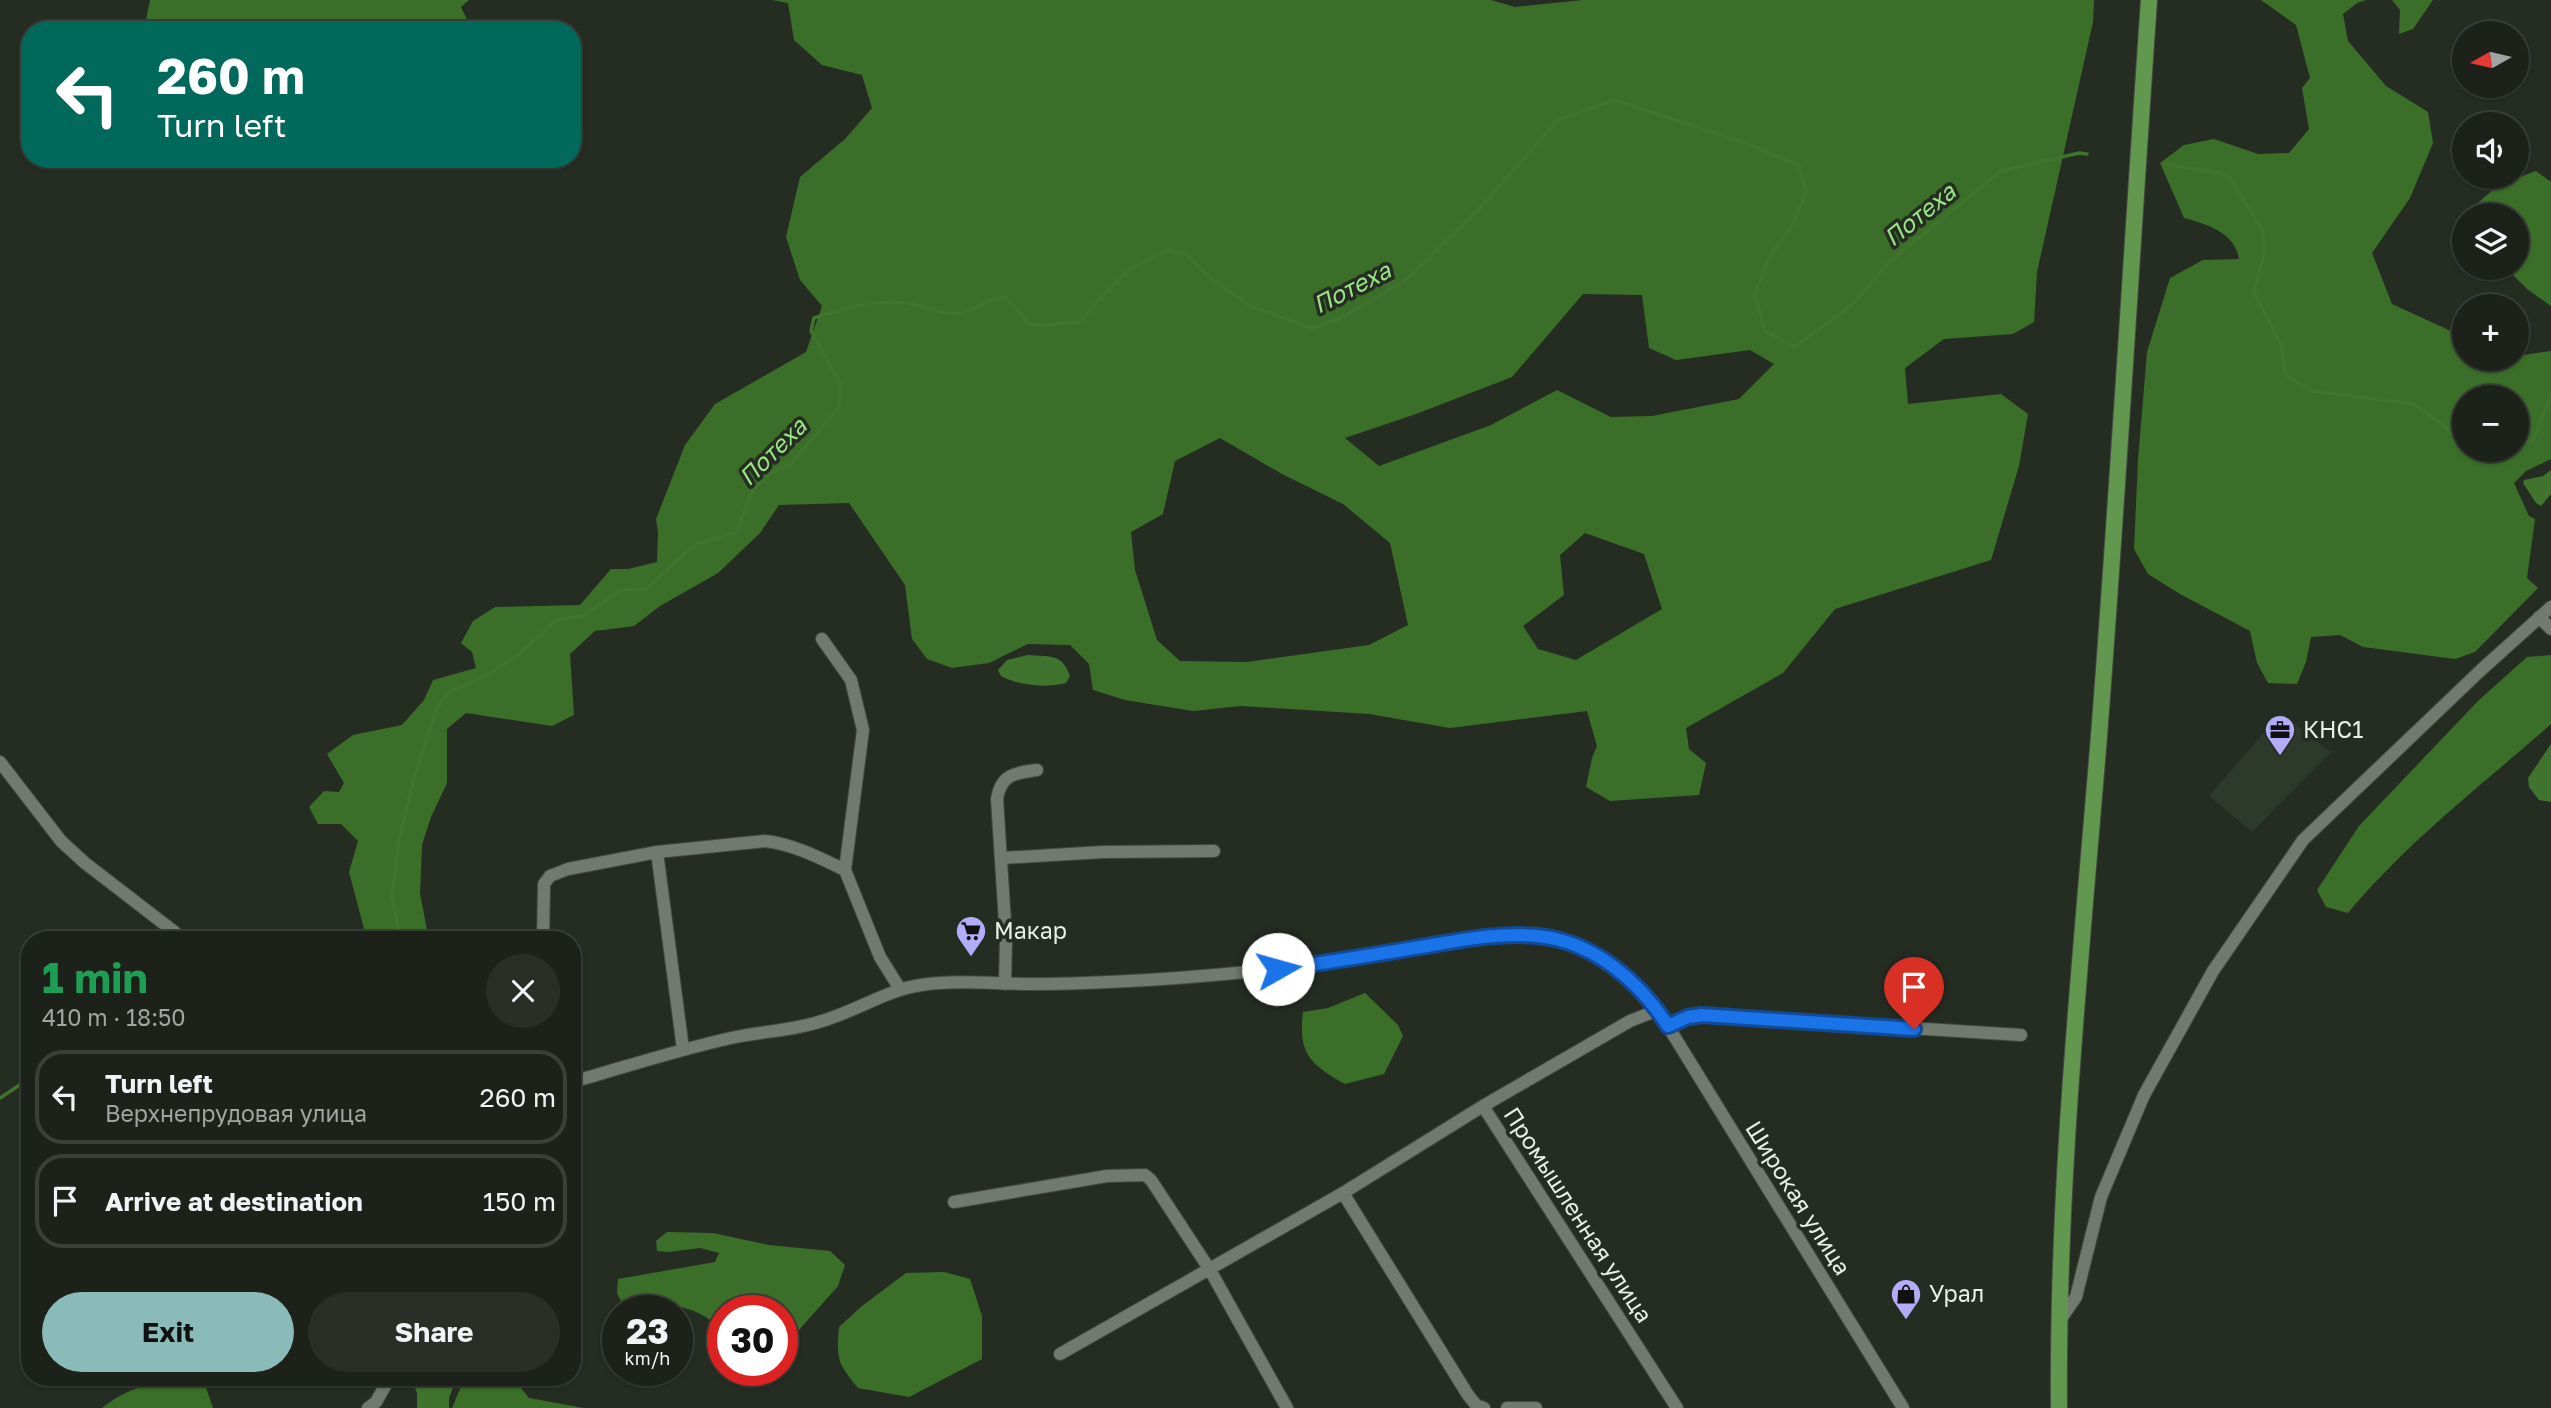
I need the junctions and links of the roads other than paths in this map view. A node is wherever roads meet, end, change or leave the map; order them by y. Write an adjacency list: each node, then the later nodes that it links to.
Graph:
1 (2149, 0): 25 (main road)
2 (2551, 607): 3 (street)
3 (2539, 617): 4 (street); 25 (street)
4 (2551, 629)
5 (822, 639): 11 (street)
6 (0, 762): 12 (street)
7 (1037, 770): 10 (street)
8 (1214, 851): 10 (street)
9 (657, 852): 11 (street); 13 (street); 19 (street)
10 (1002, 858): 14 (street)
11 (845, 870): 15 (street)
12 (173, 931)
13 (543, 931)
14 (1005, 984): 15 (street, Широкая улица); 16 (street, Широкая улица)
15 (900, 989): 19 (street, Широкая улица)
16 (1658, 1010): 17 (street, Широкая улица); 21 (street, Промышленная улица)
17 (1668, 1026): 18 (street); 34 (street, Широкая улица)
18 (2021, 1035)
19 (682, 1049): 20 (street, Широкая улица)
20 (581, 1077)
21 (1483, 1106): 22 (street); 33 (street, Промышленная улица)
22 (1343, 1193): 24 (street); 30 (street)
23 (954, 1202): 24 (street)
24 (1210, 1270): 26 (street); 29 (street)
25 (2058, 1323): 35 (main road)
26 (1060, 1354)
27 (385, 1386): 28 (street)
28 (368, 1408)
29 (1287, 1408)
30 (1483, 1408)
31 (1507, 1408): 32 (street)
32 (1536, 1408)
33 (1677, 1408)
34 (1903, 1408)
35 (2059, 1408)

